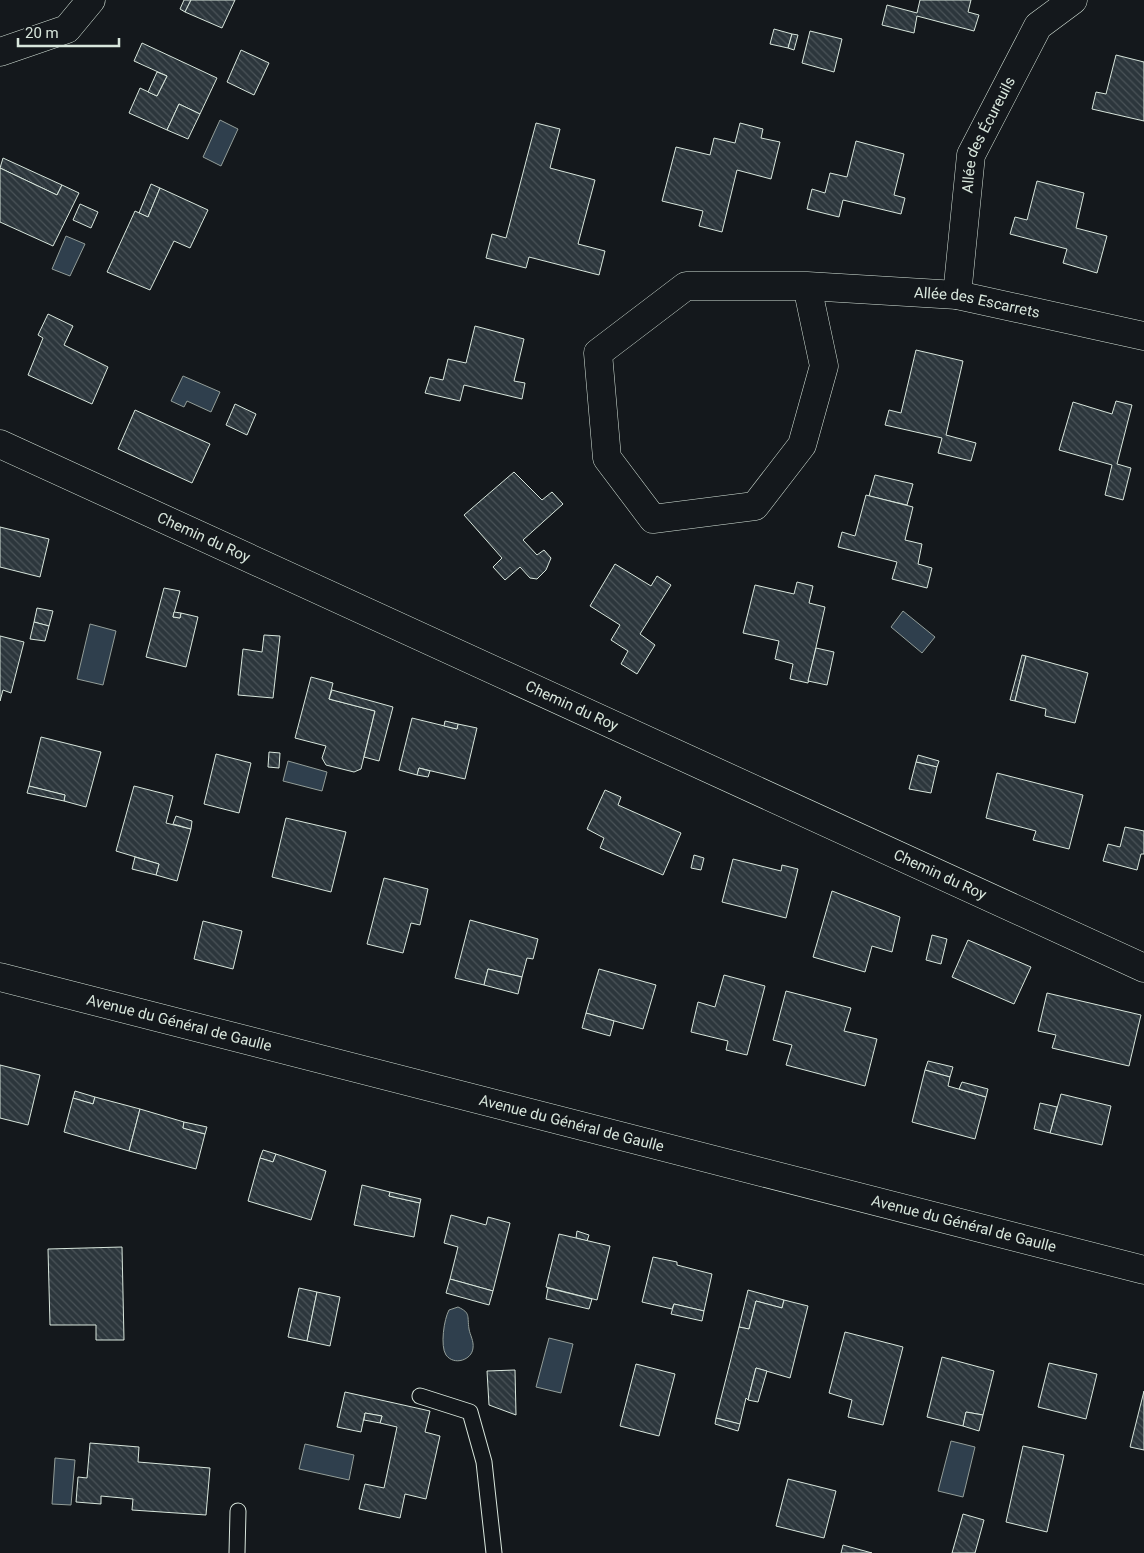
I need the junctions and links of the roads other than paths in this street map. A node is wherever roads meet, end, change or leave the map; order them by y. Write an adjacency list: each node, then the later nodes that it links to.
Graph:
1 (91, 0): 3 (street)
2 (1073, 0): 5 (street, Allée des Écureuils)
3 (0, 52)
4 (807, 286): 4 (street, Allée des Escarrets); 5 (street, Allée des Escarrets)
5 (957, 295): 6 (street, Allée des Escarrets)
6 (1144, 336)
7 (0, 444): 8 (street, Chemin du Roy)
8 (1144, 968)
9 (0, 977): 10 (street, Avenue du Général de Gaulle)
10 (1144, 1270)
11 (420, 1396): 14 (lane)
12 (238, 1511): 13 (lane)
13 (237, 1553)
14 (494, 1553)

